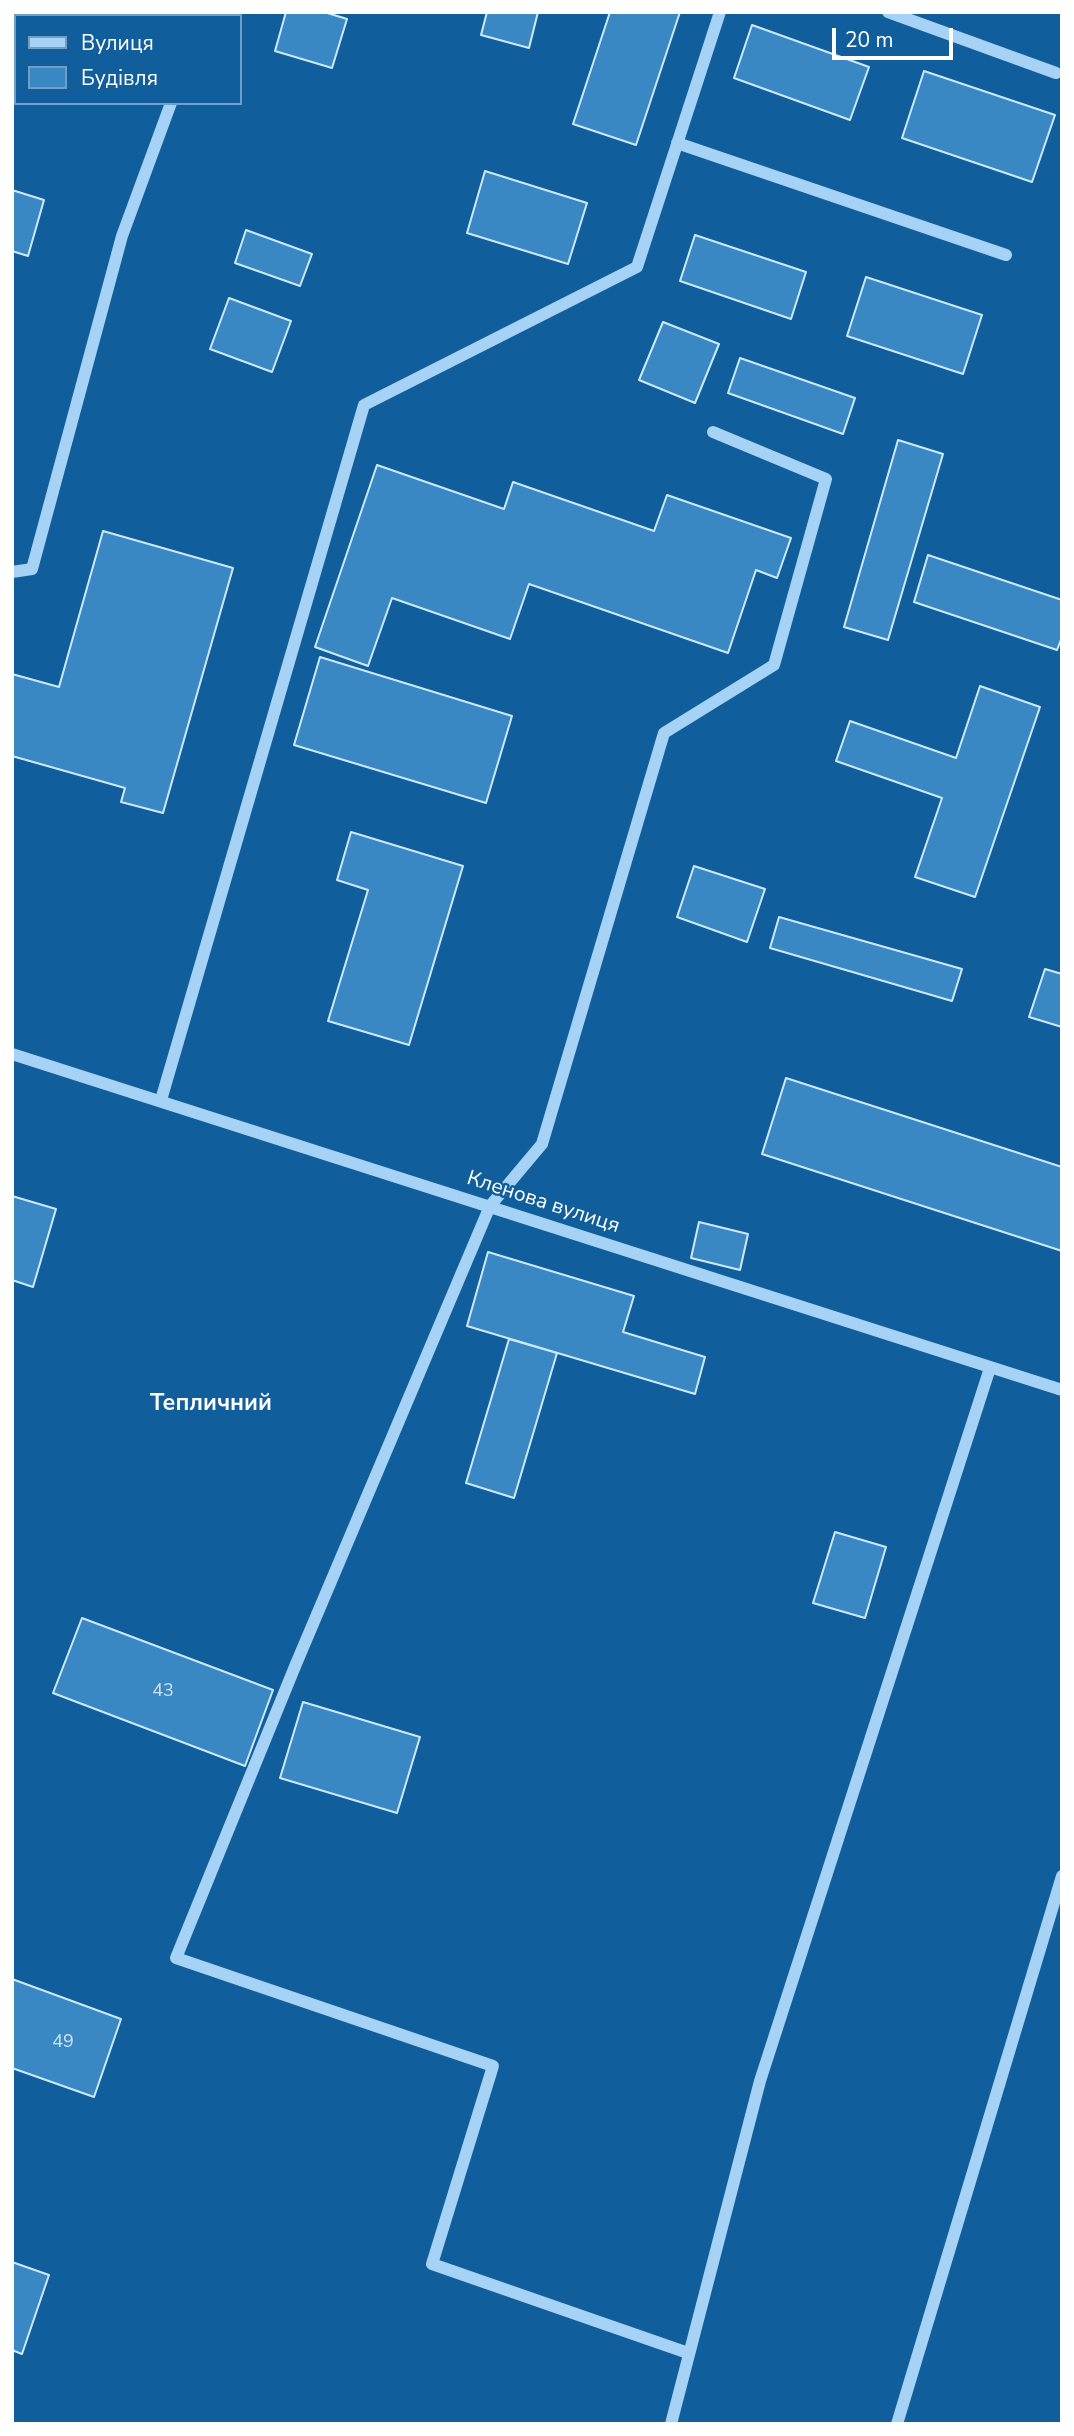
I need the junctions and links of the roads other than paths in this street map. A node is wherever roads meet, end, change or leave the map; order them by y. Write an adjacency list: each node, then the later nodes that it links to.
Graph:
1 (720, 12): 5 (street)
2 (888, 12): 3 (street)
3 (1056, 74)
4 (170, 105): 8 (street)
5 (677, 143): 6 (street); 10 (street)
6 (1006, 256)
7 (713, 432): 11 (street)
8 (12, 572)
9 (12, 1054): 10 (street, Кленова вулиця)
10 (161, 1100): 11 (street, Кленова вулиця)
11 (490, 1206): 12 (street, Кленова вулиця); 15 (street)
12 (990, 1368): 13 (street, Кленова вулиця); 15 (street)
13 (1062, 1391)
14 (1062, 1876): 17 (street)
15 (688, 2353): 16 (street)
16 (671, 2424)
17 (897, 2424)

